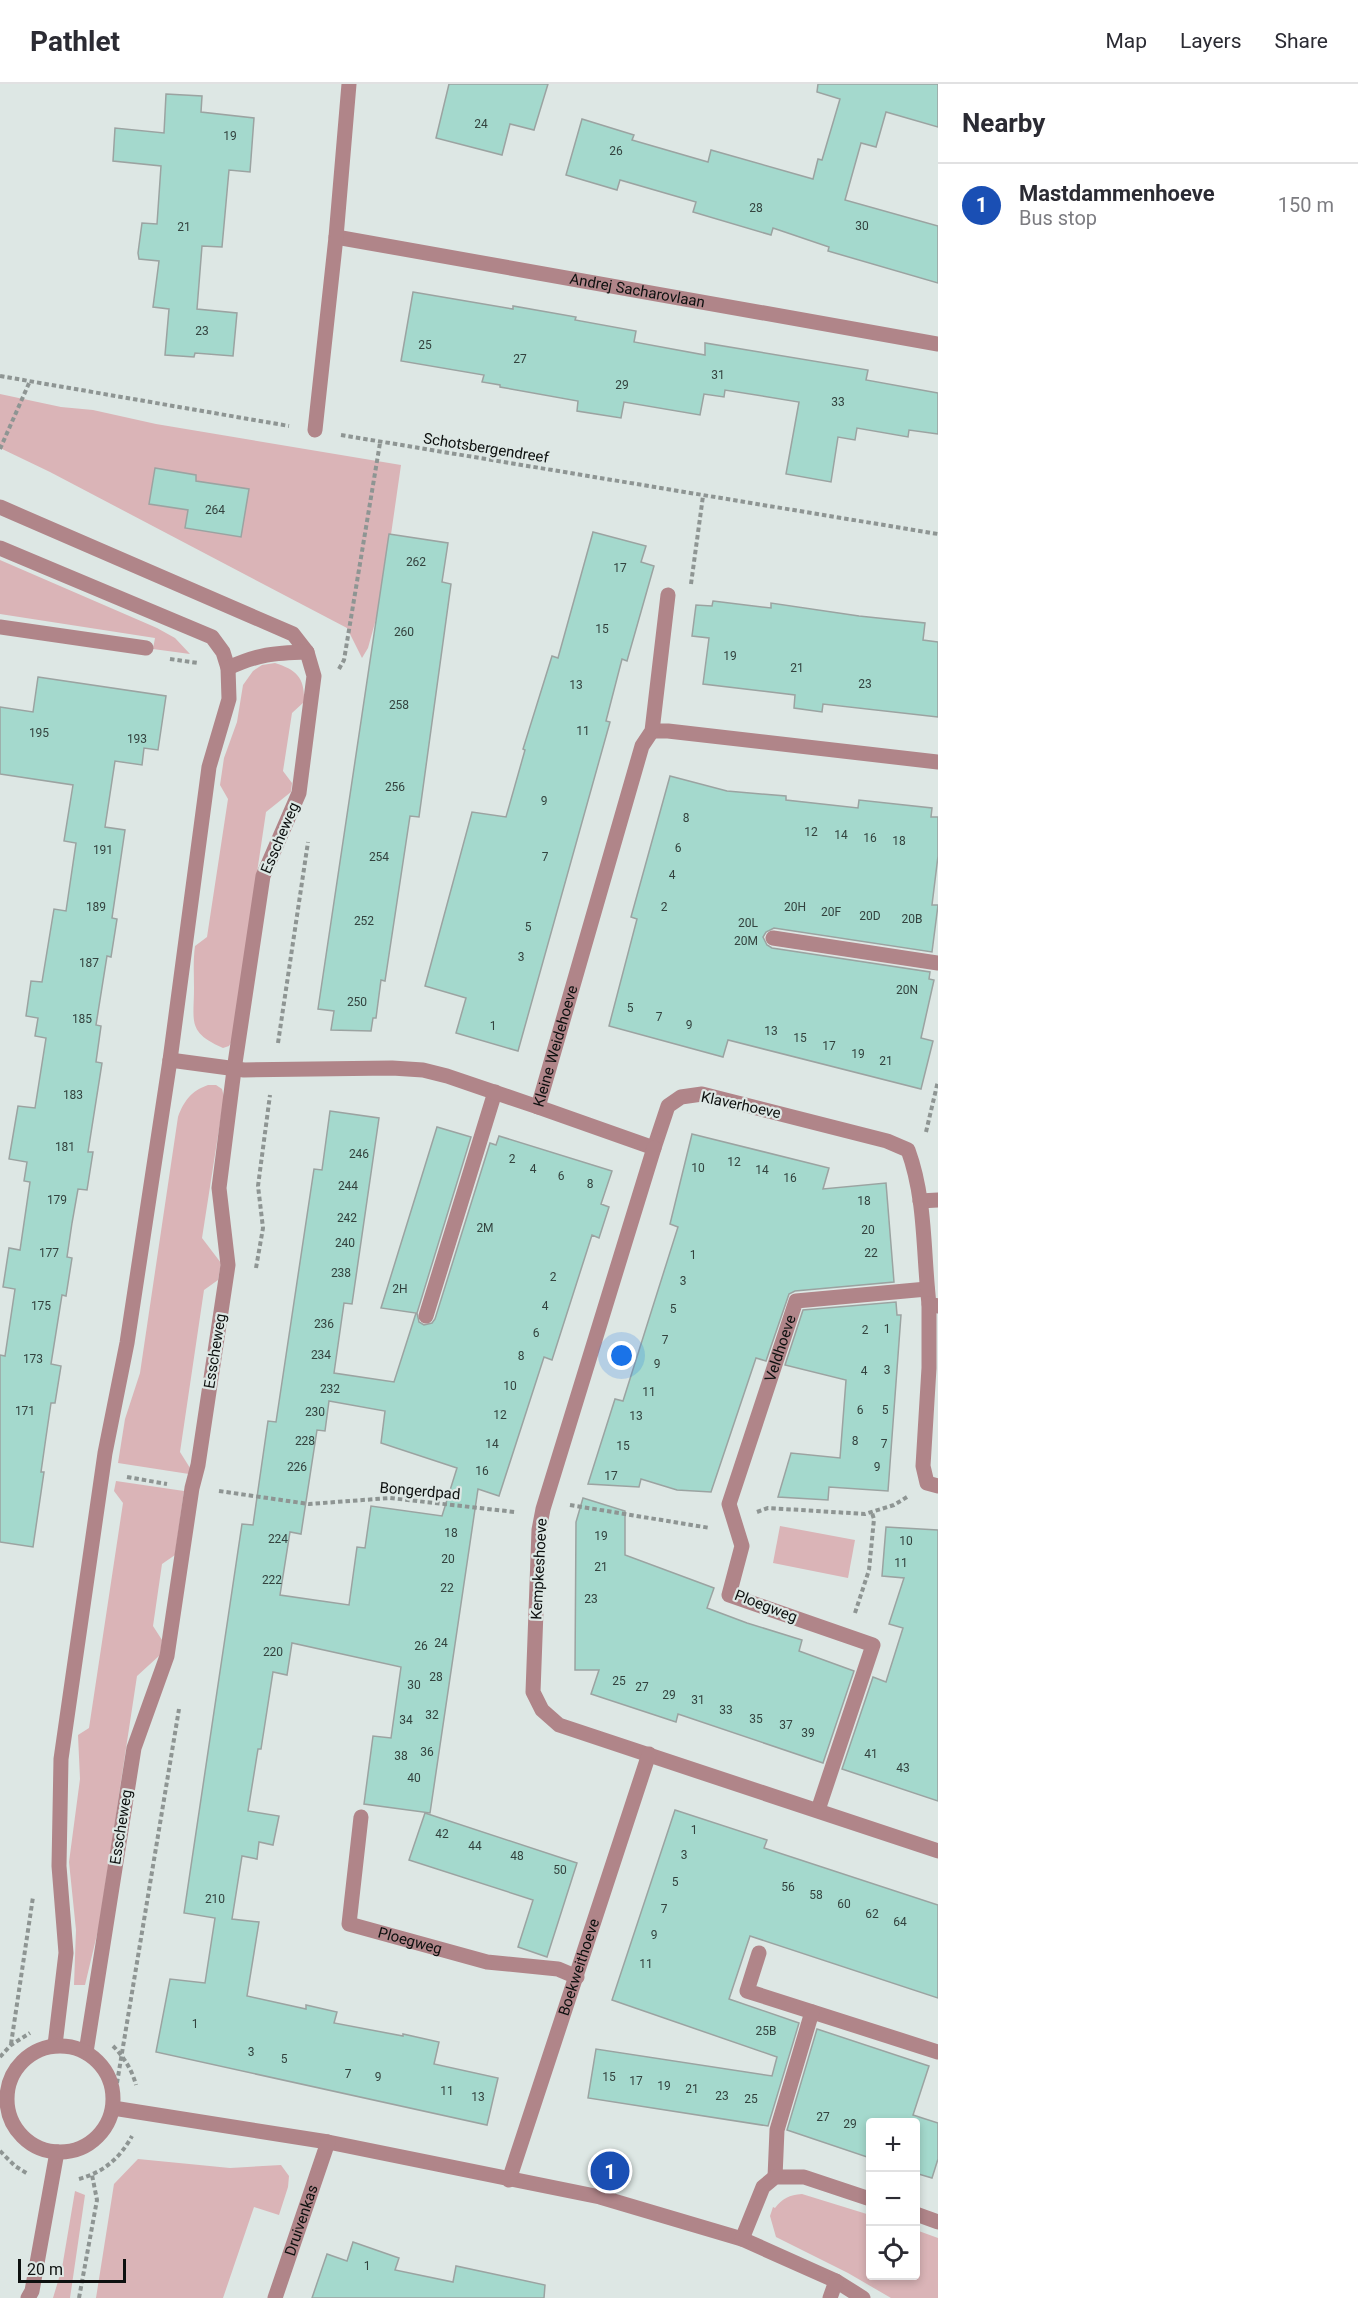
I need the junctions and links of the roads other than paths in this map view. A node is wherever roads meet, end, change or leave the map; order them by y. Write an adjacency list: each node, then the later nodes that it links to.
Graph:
1 (349, 84): 2 (street)
2 (336, 237): 3 (street, Andrej Sacharovlaan); 4 (street)
3 (938, 344)
4 (315, 430)
5 (0, 507): 10 (street)
6 (0, 548): 11 (street)
7 (668, 595): 12 (street, Kleine Weidehoeve)
8 (0, 627): 9 (street)
9 (146, 648)
10 (307, 652): 11 (street); 17 (street, Esscheweg)
11 (228, 668): 16 (street)
12 (652, 731): 13 (street); 19 (street, Kleine Weidehoeve)
13 (938, 762)
14 (773, 938): 15 (street)
15 (938, 963)
16 (170, 1060): 17 (street, Kleine Weidehoeve); 34 (street)
17 (234, 1070): 18 (street, Kleine Weidehoeve); 35 (street, Esscheweg)
18 (495, 1092): 19 (street, Kleine Weidehoeve); 24 (street)
19 (537, 1107): 20 (street)
20 (654, 1148): 22 (street, Klaverhoeve); 27 (street, Kempkeshoeve)
21 (938, 1200): 22 (street)
22 (921, 1201): 23 (street)
23 (931, 1300): 25 (street); 26 (street, Veldhoeve)
24 (426, 1316)
25 (933, 1484)
26 (734, 1520): 28 (street, Ploegweg)
27 (650, 1754): 28 (street, Kempkeshoeve); 32 (street, Boekweithoeve)
28 (818, 1810): 30 (street, Kempkeshoeve)
29 (361, 1817): 32 (street, Ploegweg)
30 (938, 1851)
31 (759, 1953): 33 (street)
32 (577, 1977): 42 (street, Boekweithoeve)
33 (812, 2012): 36 (street); 41 (street)
34 (56, 2045): 35 (street); 37 (street)
35 (86, 2052): 38 (street)
36 (938, 2052)
37 (3, 2093): 40 (street)
38 (113, 2108): 39 (street); 40 (street)
39 (328, 2142): 42 (street); 49 (street, Druivenkas)
40 (57, 2152): 48 (street)
41 (775, 2177): 43 (street); 46 (street)
42 (508, 2180): 46 (street)
43 (866, 2198)
44 (920, 2216): 45 (street)
45 (938, 2222)
46 (742, 2240): 47 (street)
47 (836, 2282): 50 (street); 51 (street)
48 (28, 2298)
49 (274, 2298)
50 (831, 2298)
51 (863, 2298)

